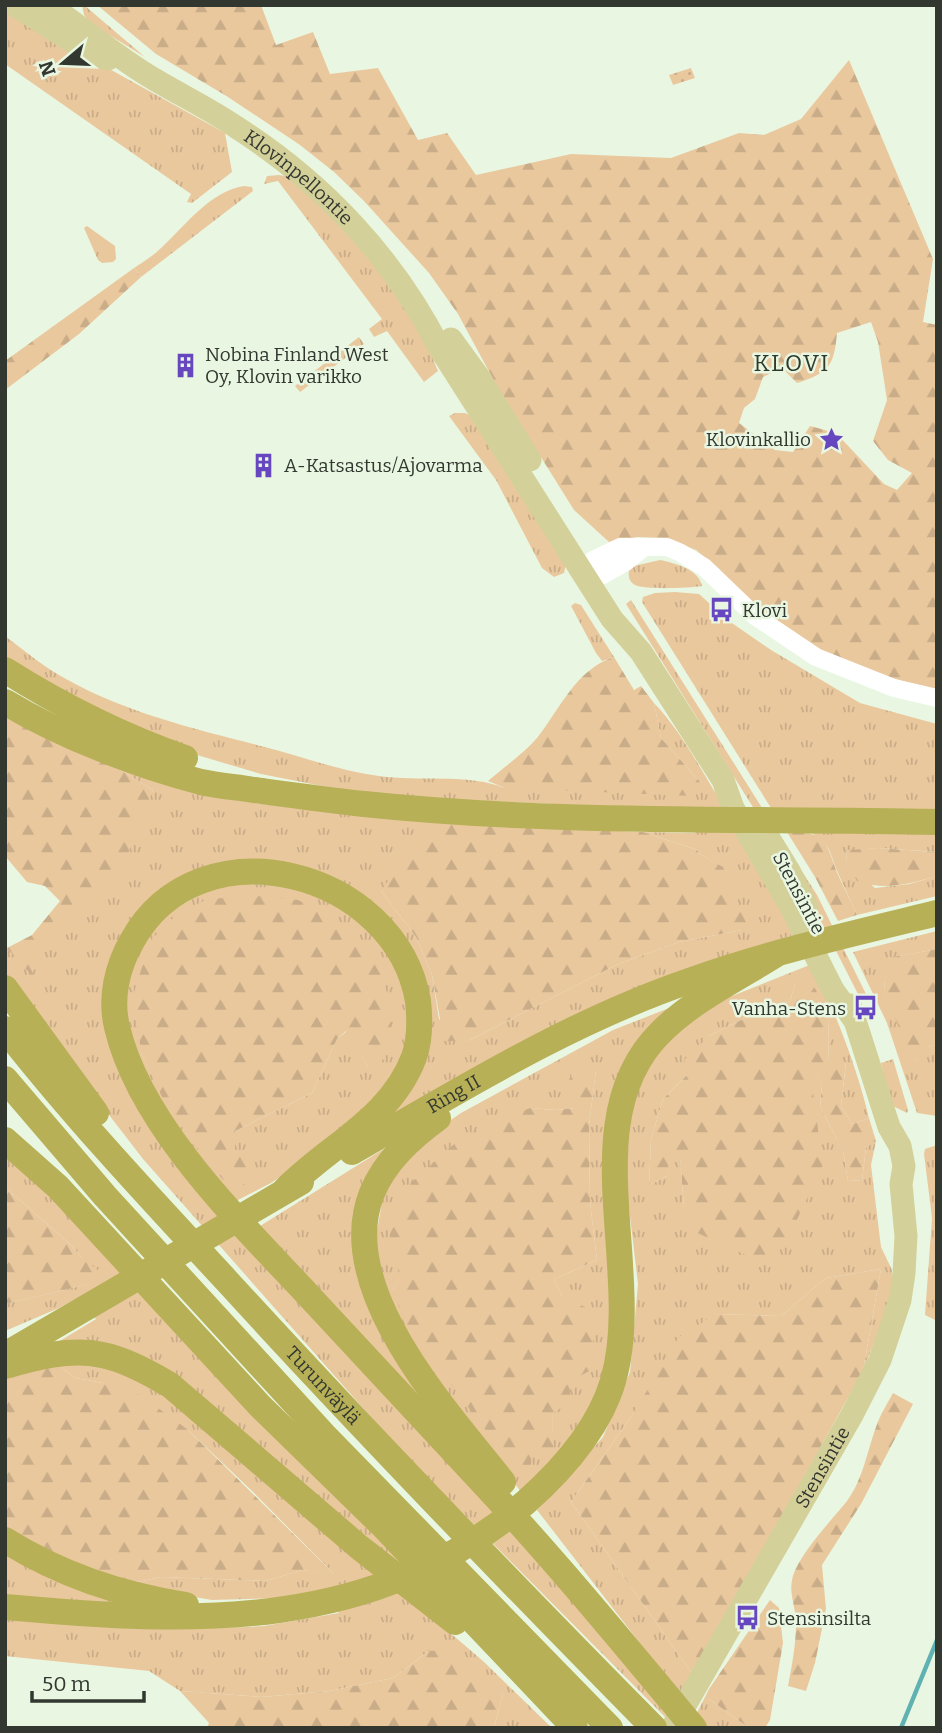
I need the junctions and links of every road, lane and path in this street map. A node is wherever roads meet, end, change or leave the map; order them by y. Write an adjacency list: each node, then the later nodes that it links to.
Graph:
1 (15, 5): 3 (main road, Klovinpellontie)
2 (49, 5): 3 (main road, Klovinpellontie)
3 (143, 73): 4 (main road, Klovinpellontie)
4 (593, 570): 6 (street); 33 (main road, Stensintie)
5 (5, 670): 8 (highway)
6 (937, 698)
7 (5, 702): 8 (highway)
8 (332, 800): 9 (highway)
9 (937, 822)
10 (937, 913): 11 (highway, Ring II)
11 (775, 955): 14 (highway, Ring II); 28 (highway)
12 (5, 988): 20 (highway)
13 (5, 1029): 20 (highway, Turunväylä)
14 (514, 1059): 19 (highway, Ring II); 26 (highway)
15 (5, 1079): 18 (highway, Turunväylä)
16 (5, 1102): 18 (highway)
17 (5, 1140): 29 (highway)
18 (105, 1196): 31 (highway, Turunväylä)
19 (277, 1196): 21 (highway, Ring II); 26 (highway)
20 (162, 1210): 32 (highway, Turunväylä)
21 (50, 1328): 22 (highway); 23 (highway, Ring II)
22 (5, 1341)
23 (5, 1355)
24 (5, 1366): 29 (highway)
25 (5, 1540): 28 (highway)
26 (588, 1602): 34 (highway)
27 (5, 1606): 28 (highway)
28 (268, 1611)
29 (510, 1660): 30 (highway)
30 (575, 1728)
31 (610, 1728)
32 (654, 1728)
33 (672, 1728)
34 (694, 1728)

